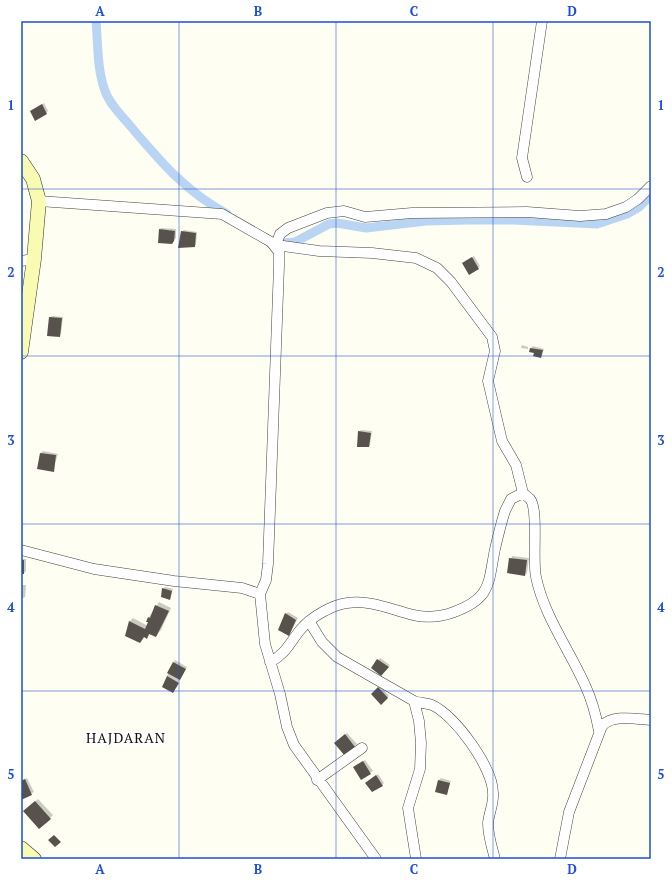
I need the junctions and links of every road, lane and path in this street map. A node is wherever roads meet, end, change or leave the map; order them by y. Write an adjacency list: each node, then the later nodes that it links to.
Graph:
1 (542, 21): 3 (street)
2 (21, 161): 5 (main road)
3 (527, 177)
4 (651, 186): 6 (street)
5 (39, 201): 6 (street); 7 (main road)
6 (277, 242): 9 (street); 11 (street)
7 (27, 260): 8 (main road)
8 (21, 352)
9 (523, 493): 12 (street); 16 (street)
10 (21, 550): 11 (street)
11 (260, 594): 13 (street)
12 (309, 621): 13 (street); 14 (street)
13 (270, 662): 18 (street)
14 (414, 701): 22 (street); 23 (street)
15 (651, 720): 16 (street)
16 (599, 731): 24 (street)
17 (362, 748): 18 (street)
18 (317, 780): 21 (street)
19 (21, 848): 20 (main road)
20 (34, 859)
21 (376, 859)
22 (416, 859)
23 (496, 859)
24 (560, 859)

